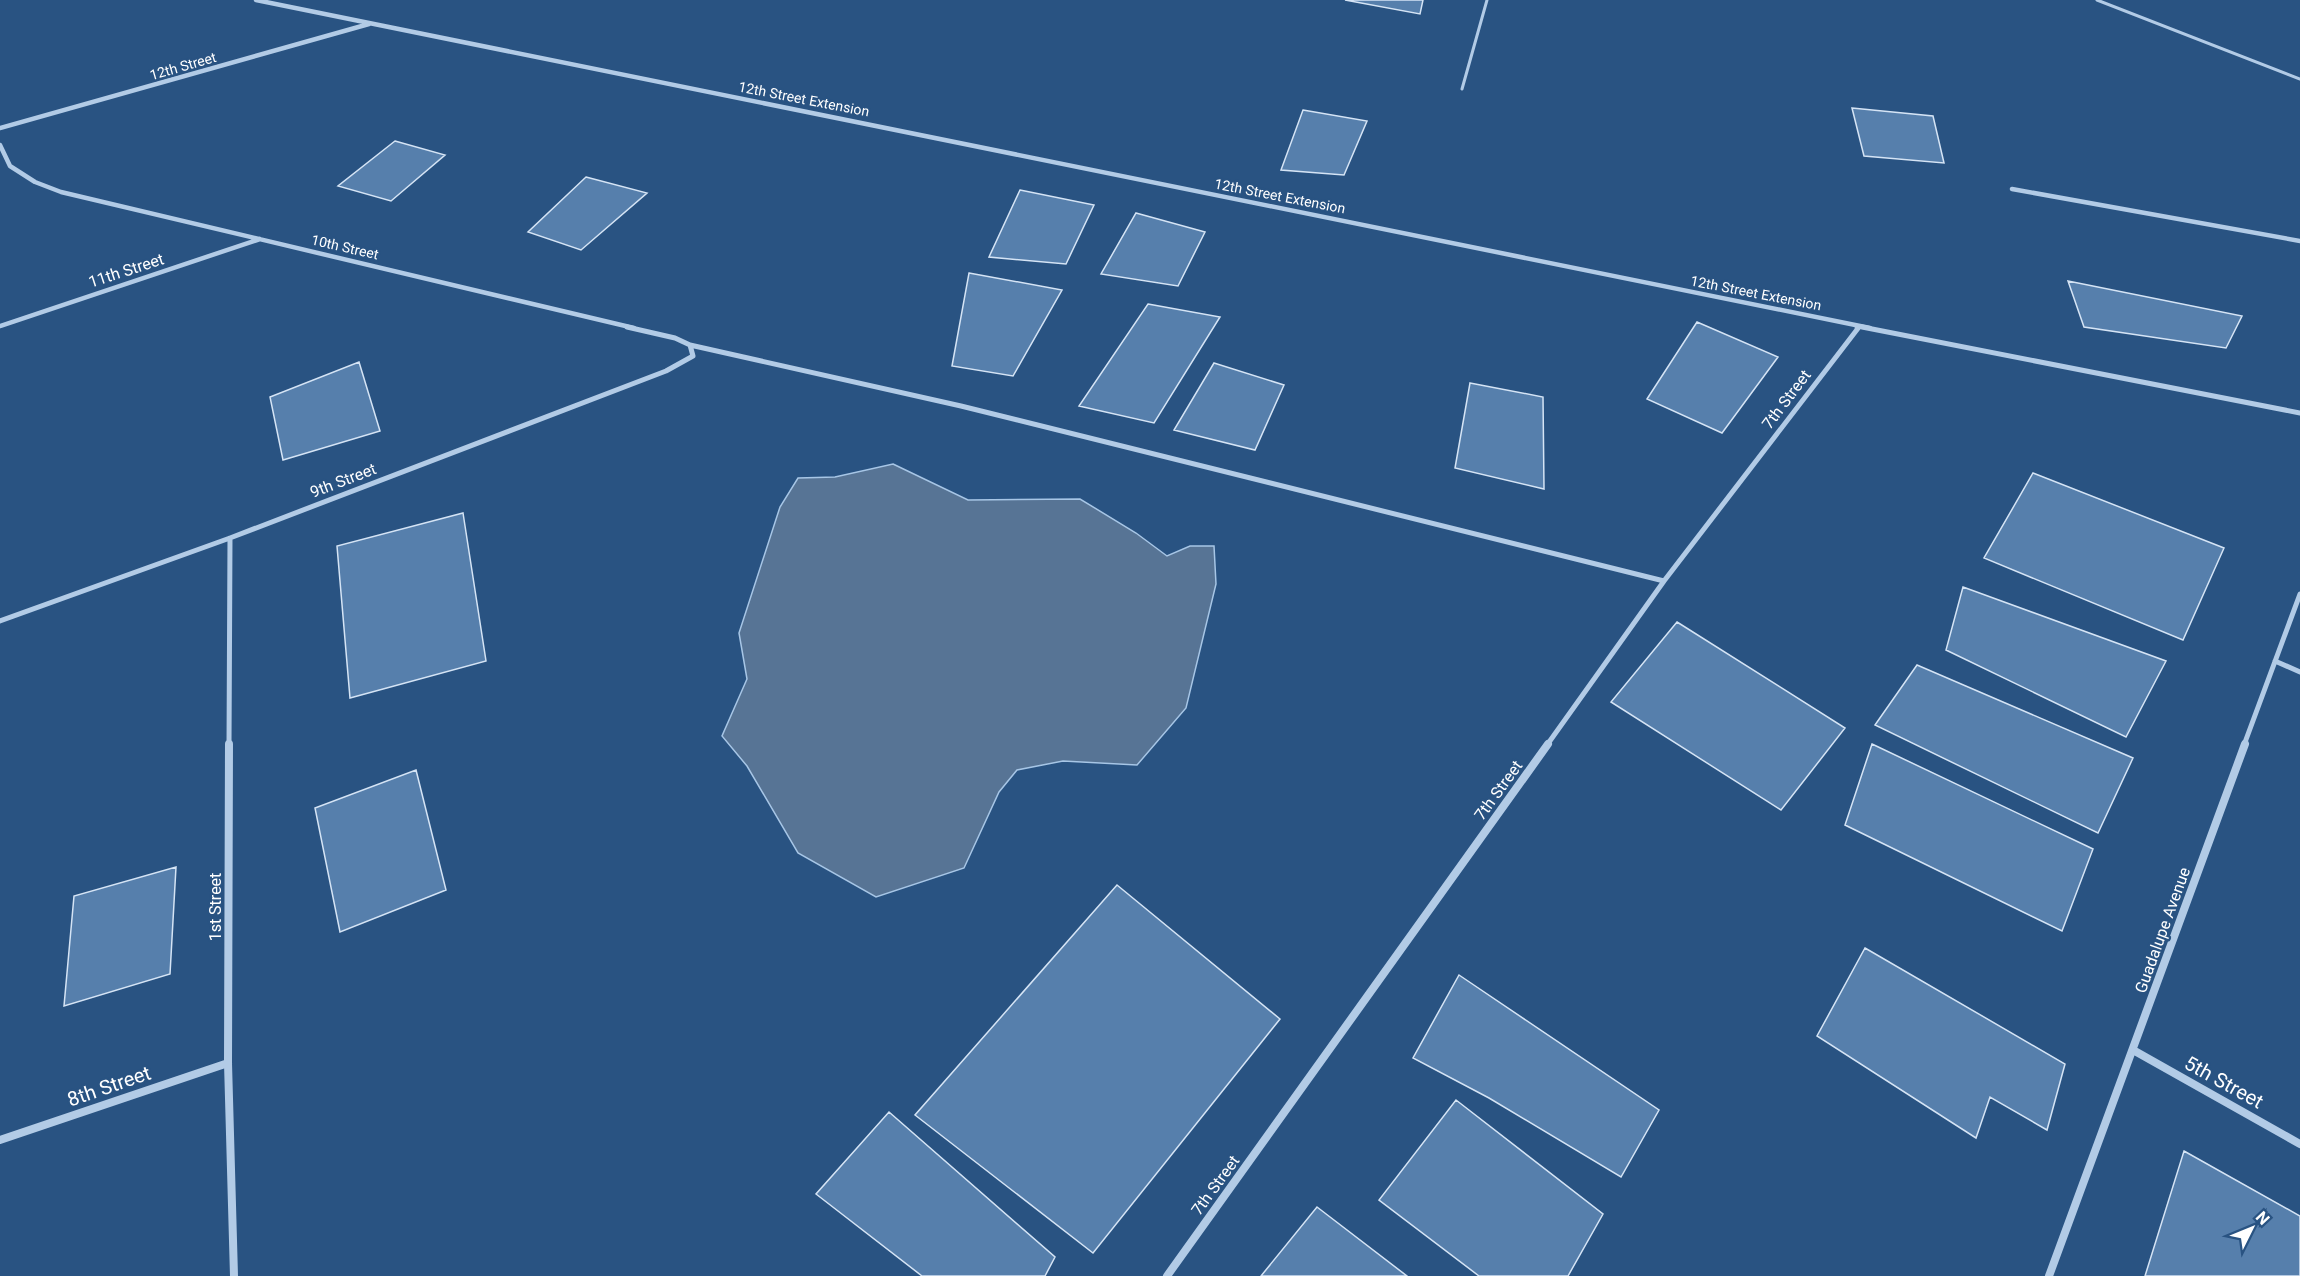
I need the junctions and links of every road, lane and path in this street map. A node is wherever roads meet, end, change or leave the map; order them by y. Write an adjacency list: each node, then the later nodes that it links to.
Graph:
1 (256, 0): 4 (street, 12th Street Extension)
2 (1487, 0): 6 (lane)
3 (2097, 0): 5 (lane)
4 (372, 24): 7 (street, 12th Street); 13 (street, 12th Street Extension)
5 (2300, 79)
6 (1462, 89)
7 (0, 128)
8 (0, 145): 10 (street, 10th Street)
9 (2012, 189): 11 (street)
10 (261, 239): 12 (street, 11th Street); 14 (street, 10th Street)
11 (2300, 241)
12 (0, 326)
13 (1858, 326): 15 (street, 12th Street Extension); 17 (street, 7th Street)
14 (690, 345): 16 (street, 9th Street); 17 (street, 10th Street)
15 (2300, 413)
16 (230, 538): 19 (street, 9th Street); 23 (street, 1st Street)
17 (1664, 581): 27 (street, 7th Street)
18 (2300, 594): 20 (street, Guadalupe Avenue)
19 (0, 621)
20 (2275, 661): 21 (street); 22 (street, Guadalupe Avenue)
21 (2300, 672)
22 (2133, 1050): 25 (street, 5th Street); 28 (street, Guadalupe Avenue)
23 (228, 1063): 24 (street, 8th Street); 26 (street, 1st Street)
24 (0, 1140)
25 (2300, 1143)
26 (234, 1276)
27 (1167, 1276)
28 (2049, 1276)

